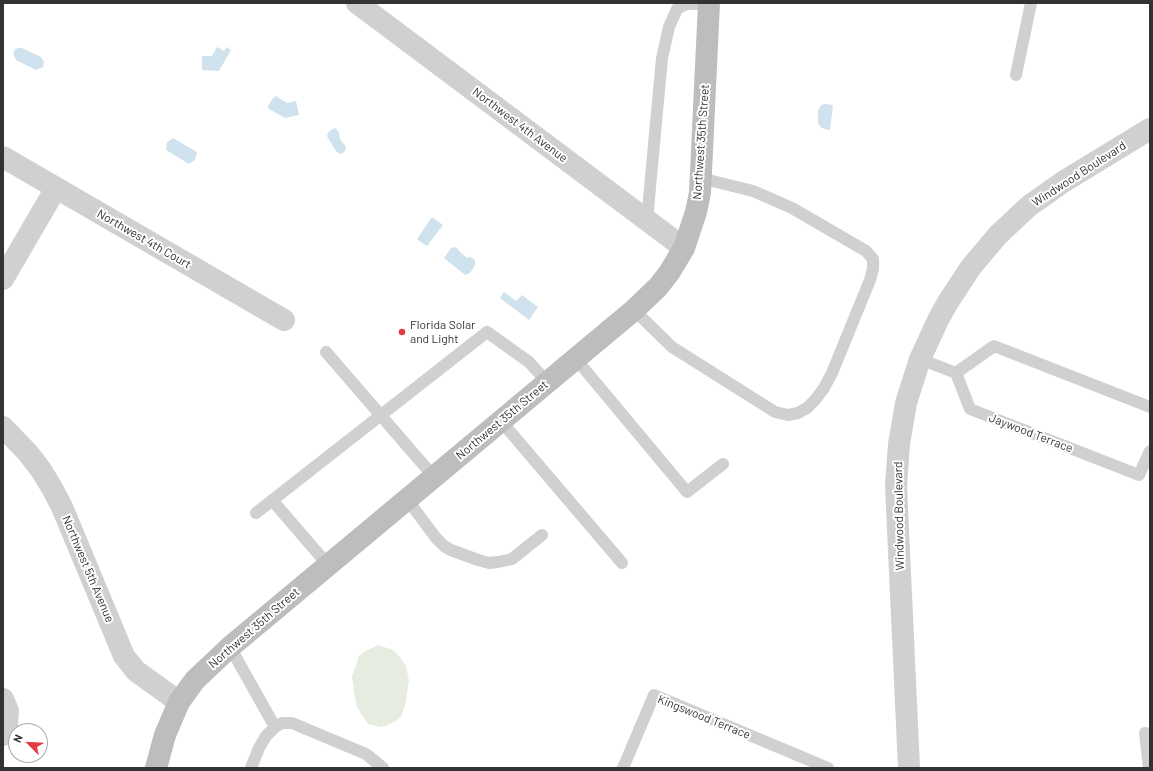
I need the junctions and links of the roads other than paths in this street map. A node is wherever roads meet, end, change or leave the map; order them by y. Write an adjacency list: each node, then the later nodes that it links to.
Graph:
1 (357, 3): 9 (street, Northwest 4th Avenue)
2 (1031, 3): 4 (lane)
3 (709, 4): 7 (street, Northwest 35th Street); 9 (lane)
4 (1016, 75)
5 (1150, 129): 16 (street, Windwood Boulevard)
6 (3, 157): 8 (street, Northwest 4th Court)
7 (700, 178): 10 (street, Northwest 35th Street); 12 (lane)
8 (56, 188): 11 (street); 13 (street, Northwest 4th Court)
9 (647, 220): 10 (street, Northwest 4th Avenue)
10 (684, 248): 12 (street, Northwest 35th Street)
11 (3, 279)
12 (634, 310): 15 (street, Northwest 35th Street)
13 (284, 320)
14 (326, 352): 20 (lane)
15 (576, 359): 18 (street, Northwest 35th Street); 24 (lane)
16 (920, 359): 17 (lane); 43 (street, Windwood Boulevard)
17 (956, 373): 19 (lane); 23 (lane, Jaywood Terrace)
18 (547, 382): 20 (lane); 21 (street, Northwest 35th Street)
19 (1150, 407)
20 (380, 415): 25 (lane); 27 (lane)
21 (500, 422): 25 (street, Northwest 35th Street); 30 (lane)
22 (3, 427): 34 (street, Northwest 5th Avenue)
23 (1150, 451)
24 (723, 464)
25 (434, 477): 26 (street, Northwest 35th Street)
26 (407, 499): 29 (lane); 31 (street, Northwest 35th Street)
27 (272, 500): 28 (lane); 31 (lane)
28 (256, 513)
29 (542, 535)
30 (622, 563)
31 (328, 565): 32 (street, Northwest 35th Street)
32 (230, 647): 34 (street, Northwest 35th Street); 35 (lane)
33 (3, 699): 36 (street)
34 (179, 702): 38 (street, Northwest 35th Street)
35 (275, 727): 39 (lane); 40 (lane)
36 (5, 731)
37 (1145, 733): 44 (lane)
38 (156, 768)
39 (251, 768)
40 (383, 768)
41 (623, 768): 42 (lane, Kingswood Terrace)
42 (828, 768)
43 (909, 768)
44 (1149, 768)

